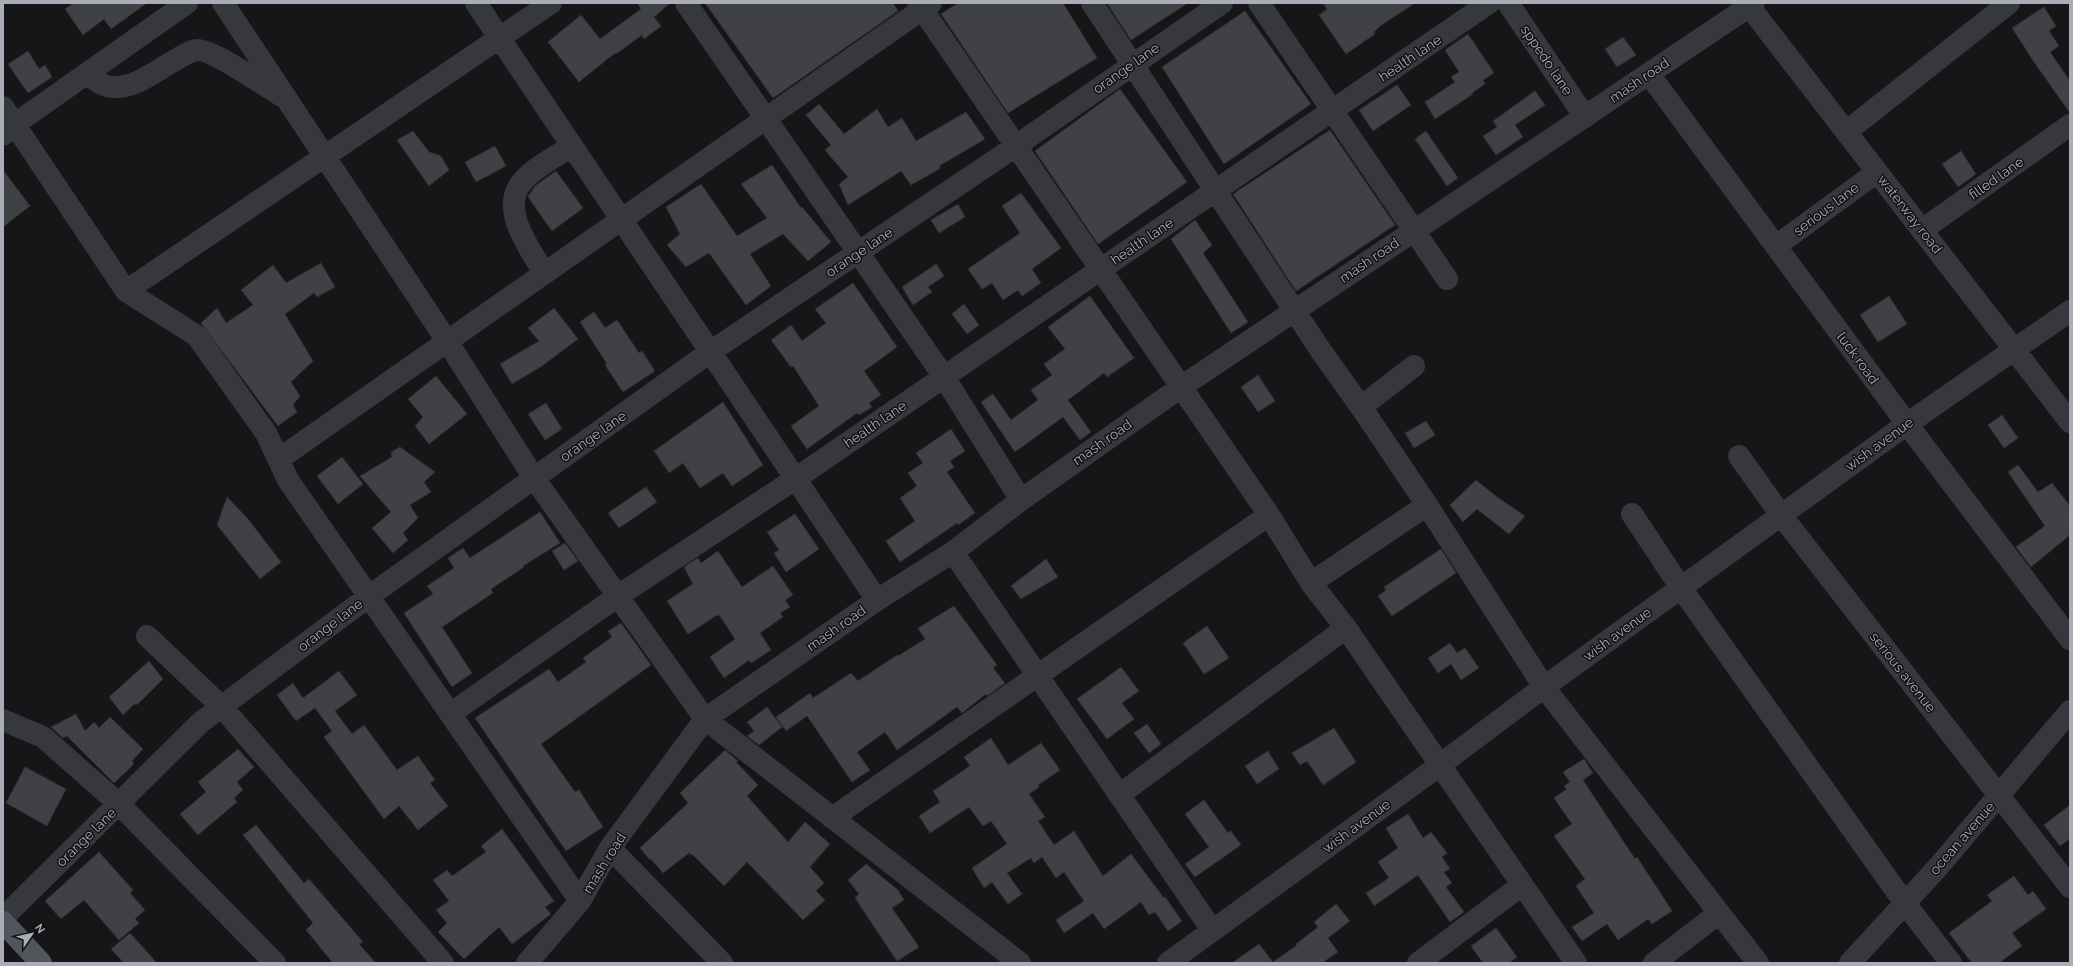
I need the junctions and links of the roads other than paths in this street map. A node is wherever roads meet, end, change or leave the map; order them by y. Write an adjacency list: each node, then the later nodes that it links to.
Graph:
1 (187, 3): 16 (street)
2 (223, 3): 18 (street)
3 (476, 3): 14 (street)
4 (551, 3): 14 (street)
5 (686, 3): 21 (street)
6 (1092, 3): 15 (street)
7 (1222, 3): 15 (street, orange lane)
8 (1259, 3): 19 (street)
9 (1489, 3): 19 (street, health lane)
10 (1508, 3): 20 (street, sppedo lane)
11 (2009, 3): 24 (street)
12 (924, 5): 21 (street); 26 (street)
13 (1752, 5): 17 (street, mash road); 24 (street, waterway road)
14 (499, 38): 25 (street); 27 (street)
15 (1132, 64): 26 (street, orange lane); 29 (street)
16 (86, 74): 18 (street); 22 (street)
17 (1649, 74): 20 (street, mash road); 33 (street, luck road)
18 (287, 100): 27 (street)
19 (1332, 111): 29 (street, health lane); 32 (street)
20 (1585, 117): 32 (street, mash road)
21 (766, 118): 30 (street); 34 (street)
22 (7, 122): 38 (street)
23 (2070, 125): 31 (street, filled lane)
24 (1846, 132): 28 (street, waterway road)
25 (572, 146): 30 (street); 36 (street)
26 (1016, 146): 34 (street, orange lane); 35 (street)
27 (324, 156): 38 (street); 41 (street)
28 (1877, 172): 31 (street, waterway road); 33 (street, serious lane)
29 (1216, 190): 35 (street, health lane); 39 (street)
30 (621, 219): 36 (street); 43 (street)
31 (1922, 230): 42 (street, waterway road)
32 (1412, 231): 37 (street); 39 (street, mash road)
33 (1776, 246): 49 (street, luck road)
34 (857, 253): 43 (street, orange lane); 45 (street)
35 (1100, 269): 45 (street, health lane); 46 (street)
36 (544, 273): 41 (street)
37 (1447, 279)
38 (126, 291): 51 (street)
39 (1295, 310): 46 (street, mash road); 47 (street)
40 (2070, 311): 42 (street, wish avenue)
41 (447, 341): 51 (street); 52 (street)
42 (2015, 350): 48 (street, waterway road); 49 (street, wish avenue)
43 (710, 352): 52 (street, orange lane); 53 (street)
44 (1414, 366): 47 (street)
45 (944, 377): 53 (street, health lane); 54 (street)
46 (1181, 387): 54 (street, mash road); 57 (street)
47 (1362, 407): 55 (street)
48 (2070, 422)
49 (1907, 424): 58 (street, wish avenue); 67 (street, luck road)
50 (1739, 456): 58 (street, serious avenue)
51 (278, 459): 63 (street)
52 (534, 478): 62 (street); 63 (street, orange lane)
53 (795, 478): 62 (street, health lane); 64 (street)
54 (1021, 500): 59 (street, mash road)
55 (1427, 505): 60 (street); 69 (street)
56 (1632, 514): 61 (street)
57 (1269, 515): 60 (street); 68 (street)
58 (1781, 515): 61 (street, wish avenue); 77 (street, serious avenue)
59 (953, 552): 64 (street, mash road); 68 (street)
60 (1311, 583): 65 (street)
61 (1681, 588): 69 (street, wish avenue); 84 (street)
62 (618, 596): 72 (street, health lane); 73 (street)
63 (368, 597): 70 (street, orange lane); 72 (street)
64 (877, 600): 73 (street, mash road)
65 (1346, 628): 75 (street); 76 (street)
66 (147, 636): 70 (street)
67 (2070, 640)
68 (1037, 675): 76 (street); 79 (street)
69 (1544, 687): 75 (street, wish avenue); 85 (street)
70 (222, 707): 78 (street, orange lane); 91 (street)
71 (2070, 711): 77 (street, ocean avenue)
72 (450, 714): 83 (street)
73 (705, 719): 79 (street); 80 (street, mash road)
74 (3, 720): 78 (street)
75 (1440, 765): 81 (street); 88 (street, wish avenue)
76 (1119, 795): 88 (street)
77 (1999, 796): 82 (street, serious avenue); 84 (street, ocean avenue)
78 (119, 804): 86 (street, orange lane); 90 (street)
79 (832, 818): 94 (street)
80 (610, 848): 83 (street, mash road); 93 (street)
81 (1522, 885): 96 (street); 97 (street)
82 (2070, 886)
83 (580, 900): 92 (street, mash road)
84 (1904, 902): 100 (street, ocean avenue); 101 (street)
85 (1719, 913): 98 (street); 99 (street)
86 (3, 918)
87 (3, 922): 89 (main road)
88 (1212, 930): 95 (street, wish avenue)
89 (41, 963)
90 (275, 963)
91 (443, 963)
92 (527, 963)
93 (722, 963)
94 (1020, 963)
95 (1168, 963)
96 (1418, 963)
97 (1576, 963)
98 (1654, 963)
99 (1758, 963)
100 (1850, 963)
101 (1951, 963)

